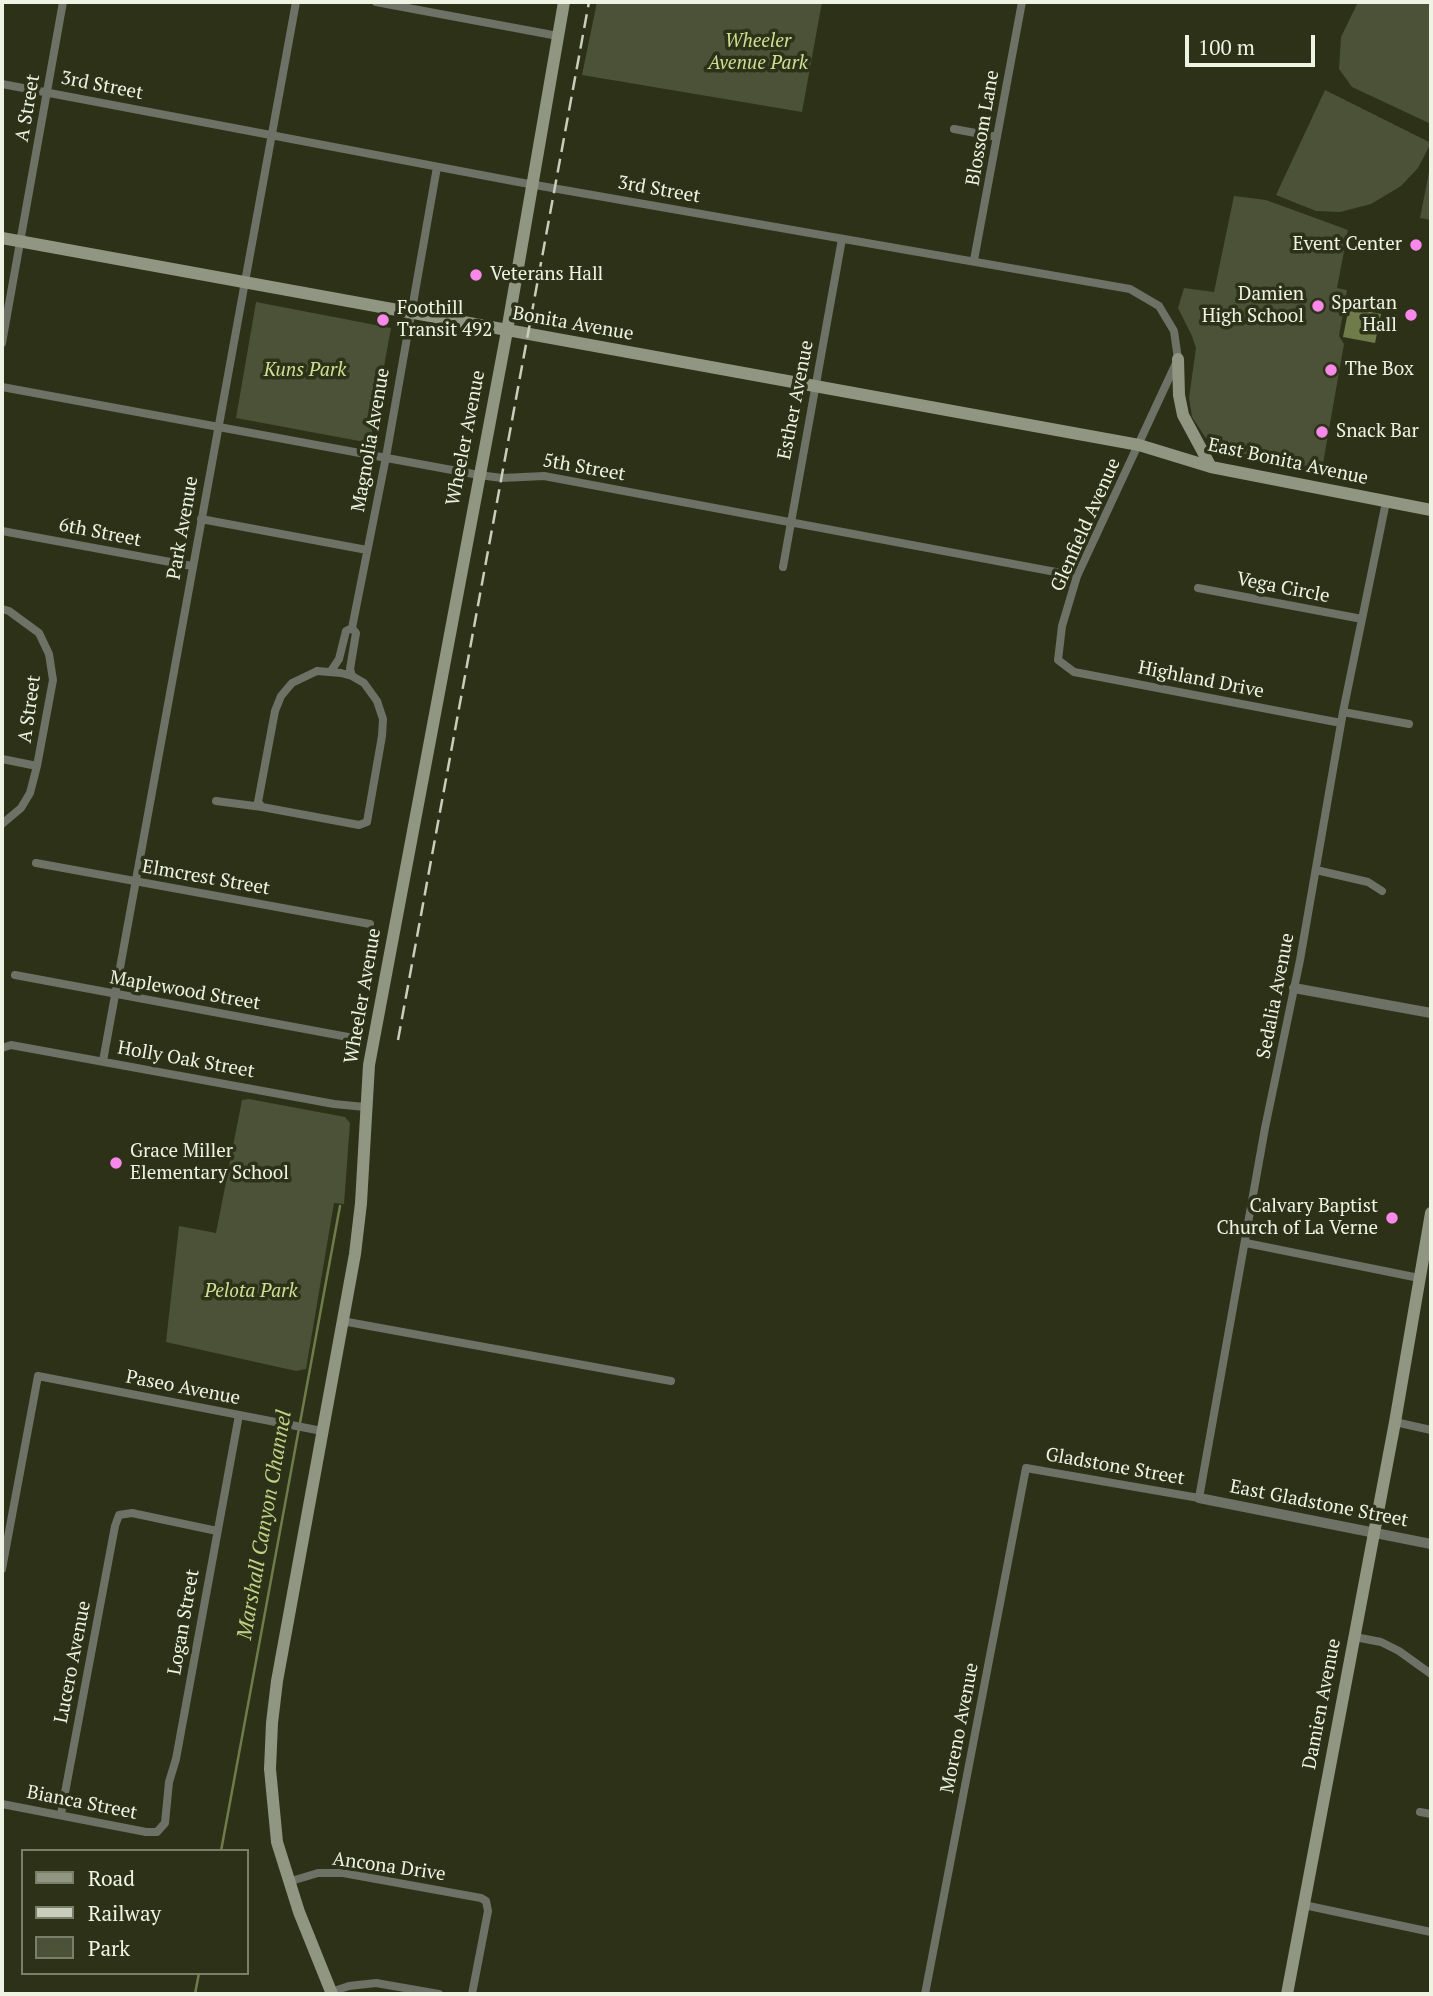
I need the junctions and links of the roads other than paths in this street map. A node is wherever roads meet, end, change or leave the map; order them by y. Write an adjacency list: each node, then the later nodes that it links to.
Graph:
1 (63, 2): 8 (street, A Street)
2 (296, 2): 10 (street, Park Avenue)
3 (376, 2): 6 (street)
4 (564, 2): 6 (main road, Wheeler Avenue)
5 (1022, 2): 11 (street, Blossom Lane)
6 (558, 36): 13 (main road, Wheeler Avenue)
7 (2, 84): 8 (street, 3rd Street)
8 (46, 92): 10 (street, 3rd Street); 16 (street, A Street)
9 (954, 129): 11 (street)
10 (271, 135): 12 (street, 3rd Street); 18 (street, Park Avenue)
11 (997, 137): 17 (street, Blossom Lane)
12 (437, 167): 13 (street, 3rd Street); 19 (street, Magnolia Avenue)
13 (532, 184): 15 (street, 3rd Street); 20 (main road, Wheeler Avenue)
14 (2, 238): 16 (main road, Bonita Avenue)
15 (842, 239): 17 (street, 3rd Street); 23 (street, Esther Avenue)
16 (21, 242): 18 (main road, Bonita Avenue); 21 (street, A Street)
17 (974, 260): 22 (street, 3rd Street)
18 (245, 283): 19 (main road, Bonita Avenue); 25 (street, Park Avenue)
19 (410, 314): 20 (main road, Bonita Avenue); 27 (street, Magnolia Avenue)
20 (507, 331): 23 (main road, Bonita Avenue); 29 (main road, Wheeler Avenue)
21 (2, 343)
22 (1178, 359): 26 (street); 28 (main road)
23 (815, 386): 26 (main road, Bonita Avenue); 33 (street, Esther Avenue)
24 (2, 387): 25 (street, 5th Street)
25 (218, 426): 27 (street, 5th Street); 32 (street, Park Avenue)
26 (1139, 445): 28 (main road, East Bonita Avenue); 38 (street, Glenfield Avenue)
27 (386, 457): 29 (street, 5th Street); 35 (street, Magnolia Avenue)
28 (1211, 467): 30 (main road, East Bonita Avenue)
29 (478, 475): 33 (street, 5th Street); 66 (main road, Wheeler Avenue)
30 (1386, 502): 31 (main road, East Bonita Avenue); 41 (street, Sedalia Avenue)
31 (1431, 510)
32 (201, 519): 35 (street); 36 (street, Park Avenue)
33 (790, 521): 37 (street, Esther Avenue); 38 (street, 5th Street)
34 (2, 531): 36 (street, 6th Street)
35 (367, 550): 42 (street, Magnolia Avenue)
36 (192, 566): 56 (street, Park Avenue)
37 (783, 567)
38 (1077, 576): 43 (street, Glenfield Avenue)
39 (1198, 588): 41 (street, Vega Circle)
40 (2, 609): 50 (street, A Street)
41 (1362, 619): 46 (street, Sedalia Avenue)
42 (352, 628): 44 (street, Magnolia Avenue); 45 (street)
43 (1058, 660): 47 (street, Highland Drive)
44 (331, 671): 45 (street); 52 (street)
45 (352, 676): 52 (street)
46 (1343, 712): 47 (street, Sedalia Avenue); 48 (street)
47 (1341, 723): 55 (street, Sedalia Avenue)
48 (1409, 724)
49 (2, 760): 50 (street)
50 (37, 766): 53 (street, A Street)
51 (216, 800): 52 (street)
52 (262, 807)
53 (2, 824)
54 (36, 863): 56 (street, Elmcrest Street)
55 (1316, 870): 57 (street); 60 (street, Sedalia Avenue)
56 (134, 881): 58 (street, Elmcrest Street); 61 (street, Park Avenue)
57 (1382, 891)
58 (370, 924)
59 (15, 975): 61 (street, Maplewood Street)
60 (1294, 988): 62 (street); 68 (street, Sedalia Avenue)
61 (114, 994): 63 (street, Maplewood Street); 65 (street, Park Avenue)
62 (1431, 1013)
63 (348, 1037)
64 (2, 1047): 65 (street, Holly Oak Street)
65 (103, 1061): 66 (street, Holly Oak Street)
66 (365, 1107): 70 (main road, Wheeler Avenue)
67 (1431, 1213): 69 (main road, Damien Avenue)
68 (1246, 1243): 69 (street); 77 (street, Sedalia Avenue)
69 (1419, 1278): 73 (main road, Damien Avenue)
70 (342, 1321): 71 (street); 75 (main road, Wheeler Avenue)
71 (671, 1381)
72 (239, 1415): 75 (street, Paseo Avenue); 78 (street, Logan Street); 81 (street, Paseo Avenue)
73 (1395, 1422): 74 (street); 79 (main road, Damien Avenue)
74 (1431, 1430)
75 (322, 1431): 90 (main road, Wheeler Avenue)
76 (1026, 1468): 77 (street, Gladstone Street); 96 (street, Moreno Avenue)
77 (1199, 1498): 79 (street, East Gladstone Street)
78 (217, 1531): 87 (street, Lucero Avenue); 89 (street, Logan Street)
79 (1374, 1533): 80 (street, East Gladstone Street); 83 (main road, Damien Avenue)
80 (1431, 1544)
81 (3, 1554): 82 (street)
82 (2, 1569)
83 (1355, 1637): 84 (street); 91 (main road, Damien Avenue)
84 (1431, 1674)
85 (2, 1804): 87 (street, Bianca Street)
86 (1420, 1812): 88 (street)
87 (61, 1814): 89 (street, Bianca Street)
88 (1431, 1814)
89 (157, 1832)
90 (288, 1882): 93 (main road, Wheeler Avenue); 95 (street, Ancona Drive)
91 (1304, 1905): 92 (street); 97 (main road, Damien Avenue)
92 (1431, 1931)
93 (331, 1993): 94 (street)
94 (439, 1994)
95 (472, 1994)
96 (925, 1994)
97 (1287, 1994)

